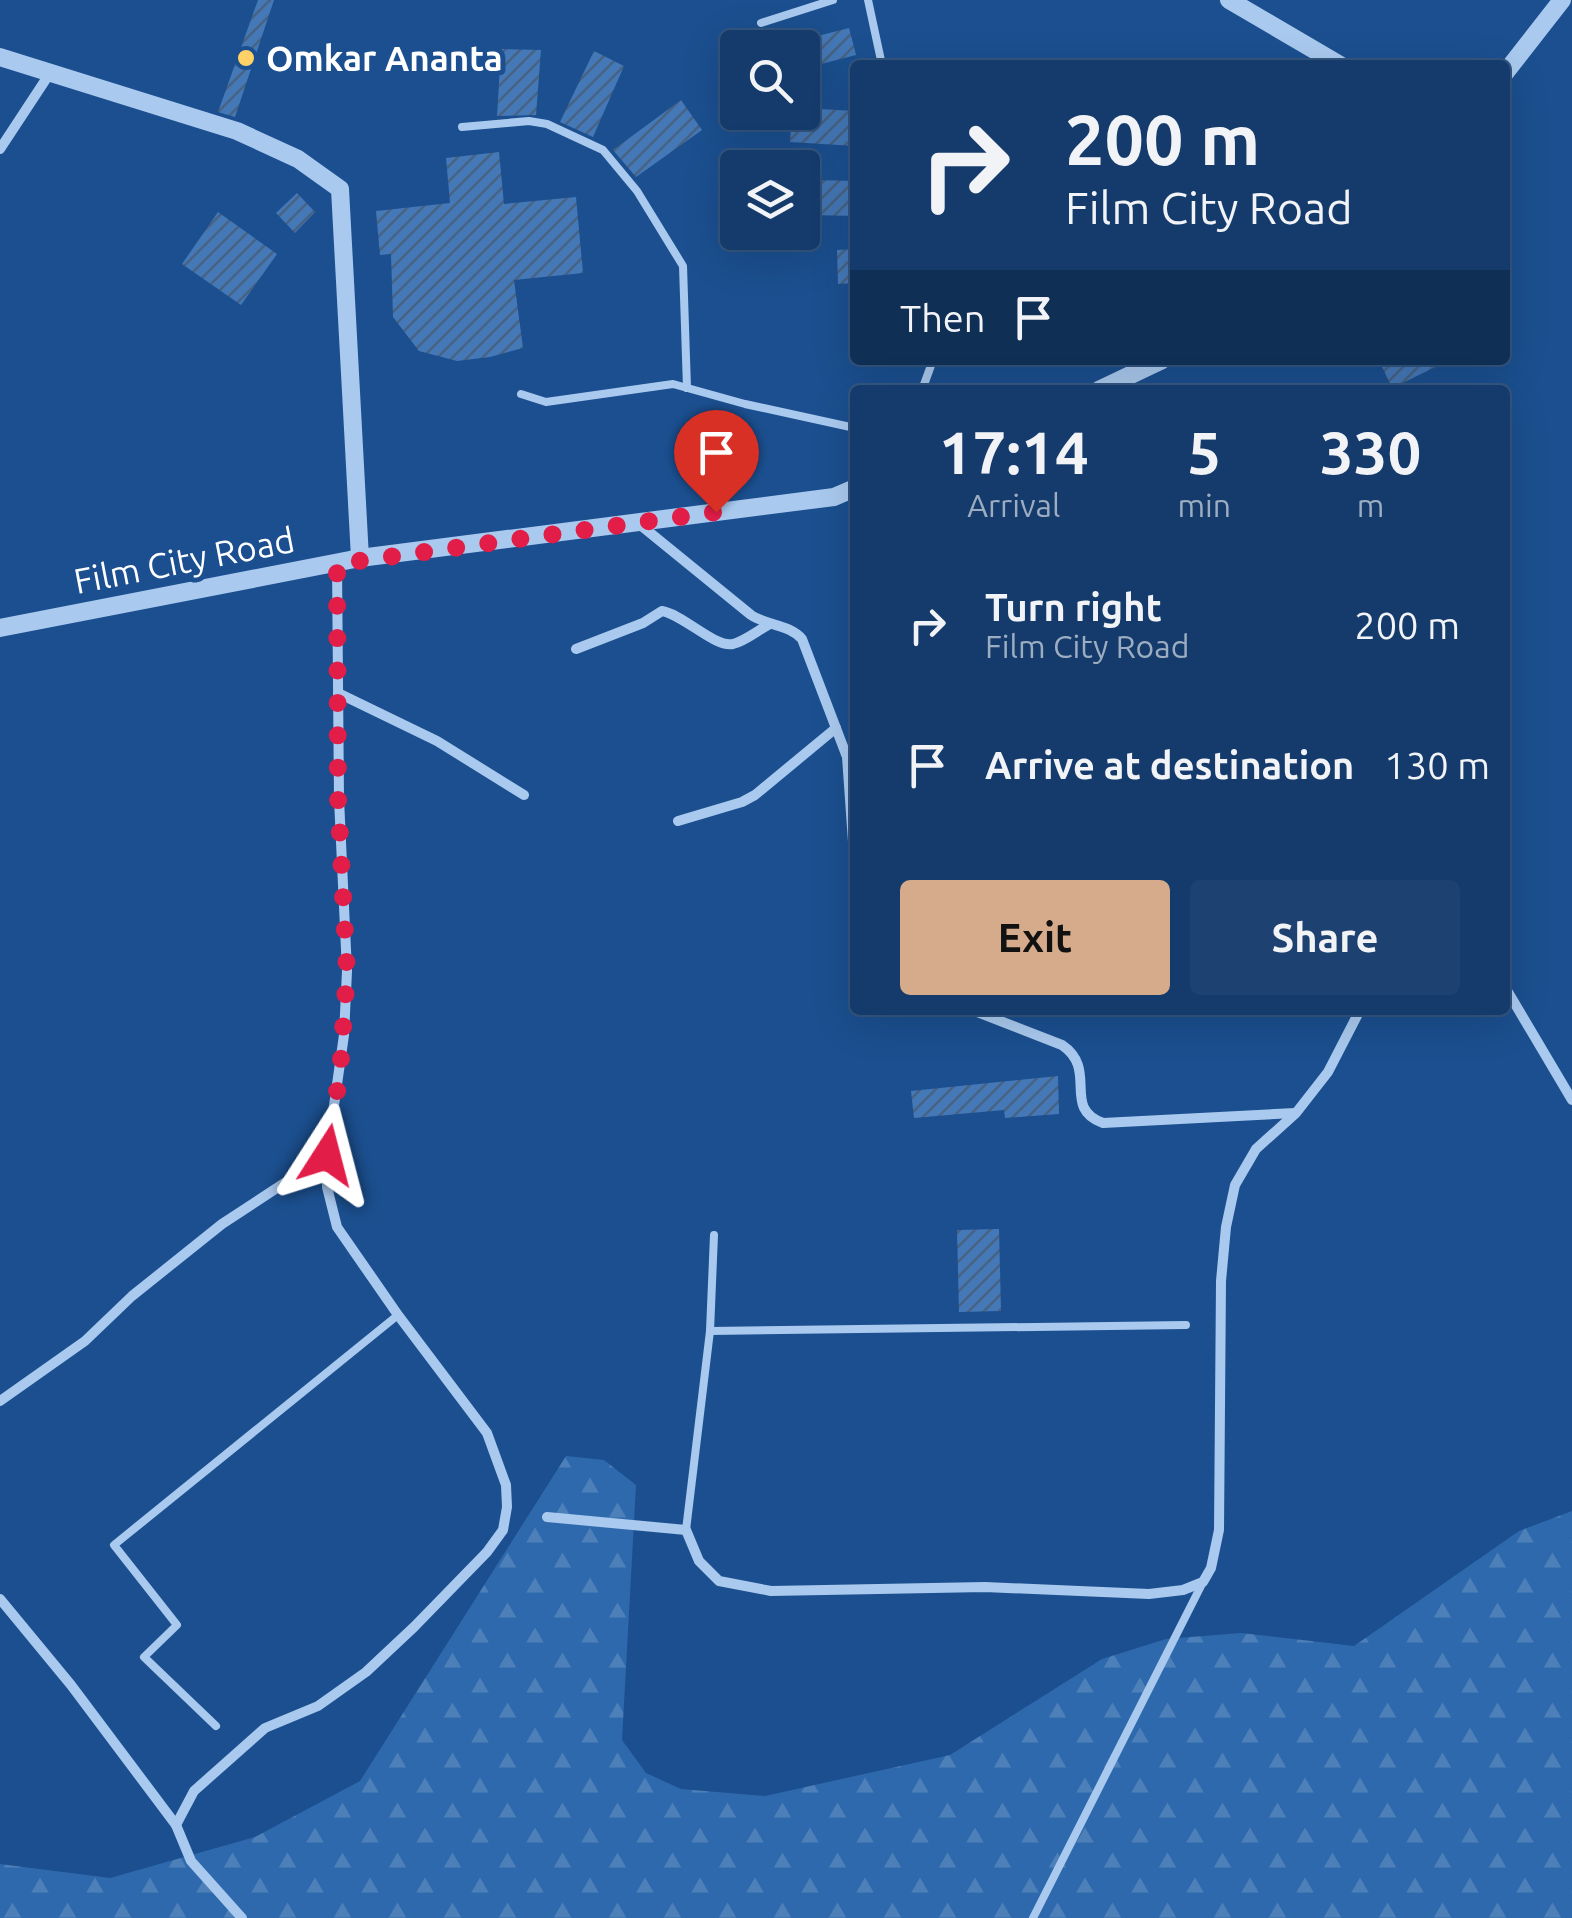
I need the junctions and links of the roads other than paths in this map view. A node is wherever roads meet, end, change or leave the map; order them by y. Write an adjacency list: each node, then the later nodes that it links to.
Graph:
1 (833, 0): 5 (lane)
2 (868, 0): 7 (lane)
3 (1229, 0): 8 (street)
4 (1562, 0): 9 (street)
5 (761, 24)
6 (0, 57): 10 (street)
7 (881, 60)
8 (1331, 60)
9 (1510, 67)
10 (50, 72): 12 (street); 20 (street)
11 (462, 127): 15 (lane)
12 (0, 148)
13 (1152, 365): 14 (street)
14 (1110, 385)
15 (687, 388): 16 (lane); 17 (lane)
16 (521, 394)
17 (850, 427)
18 (850, 490): 19 (street, Film City Road)
19 (637, 523): 20 (street, Film City Road); 22 (street)
20 (360, 558): 21 (street, Film City Road)
21 (337, 564): 23 (street, Film City Road); 25 (street)
22 (768, 624): 24 (street); 26 (street)
23 (0, 628)
24 (576, 650)
25 (338, 693): 28 (street); 35 (street)
26 (836, 728): 27 (street); 29 (street)
27 (850, 754)
28 (524, 795)
29 (678, 821)
30 (1510, 995): 33 (street)
31 (985, 1015): 34 (street)
32 (1357, 1015): 34 (street)
33 (1572, 1100)
34 (1296, 1113): 43 (street)
35 (327, 1155): 37 (street); 40 (street)
36 (714, 1235): 39 (lane)
37 (398, 1315): 45 (lane); 46 (street)
38 (1186, 1325): 39 (lane)
39 (710, 1331): 42 (lane)
40 (0, 1401)
41 (547, 1517): 42 (street)
42 (686, 1530): 43 (street)
43 (1202, 1582): 48 (lane)
44 (0, 1600): 46 (street)
45 (216, 1726)
46 (176, 1825): 47 (street)
47 (242, 1918)
48 (1033, 1918)

